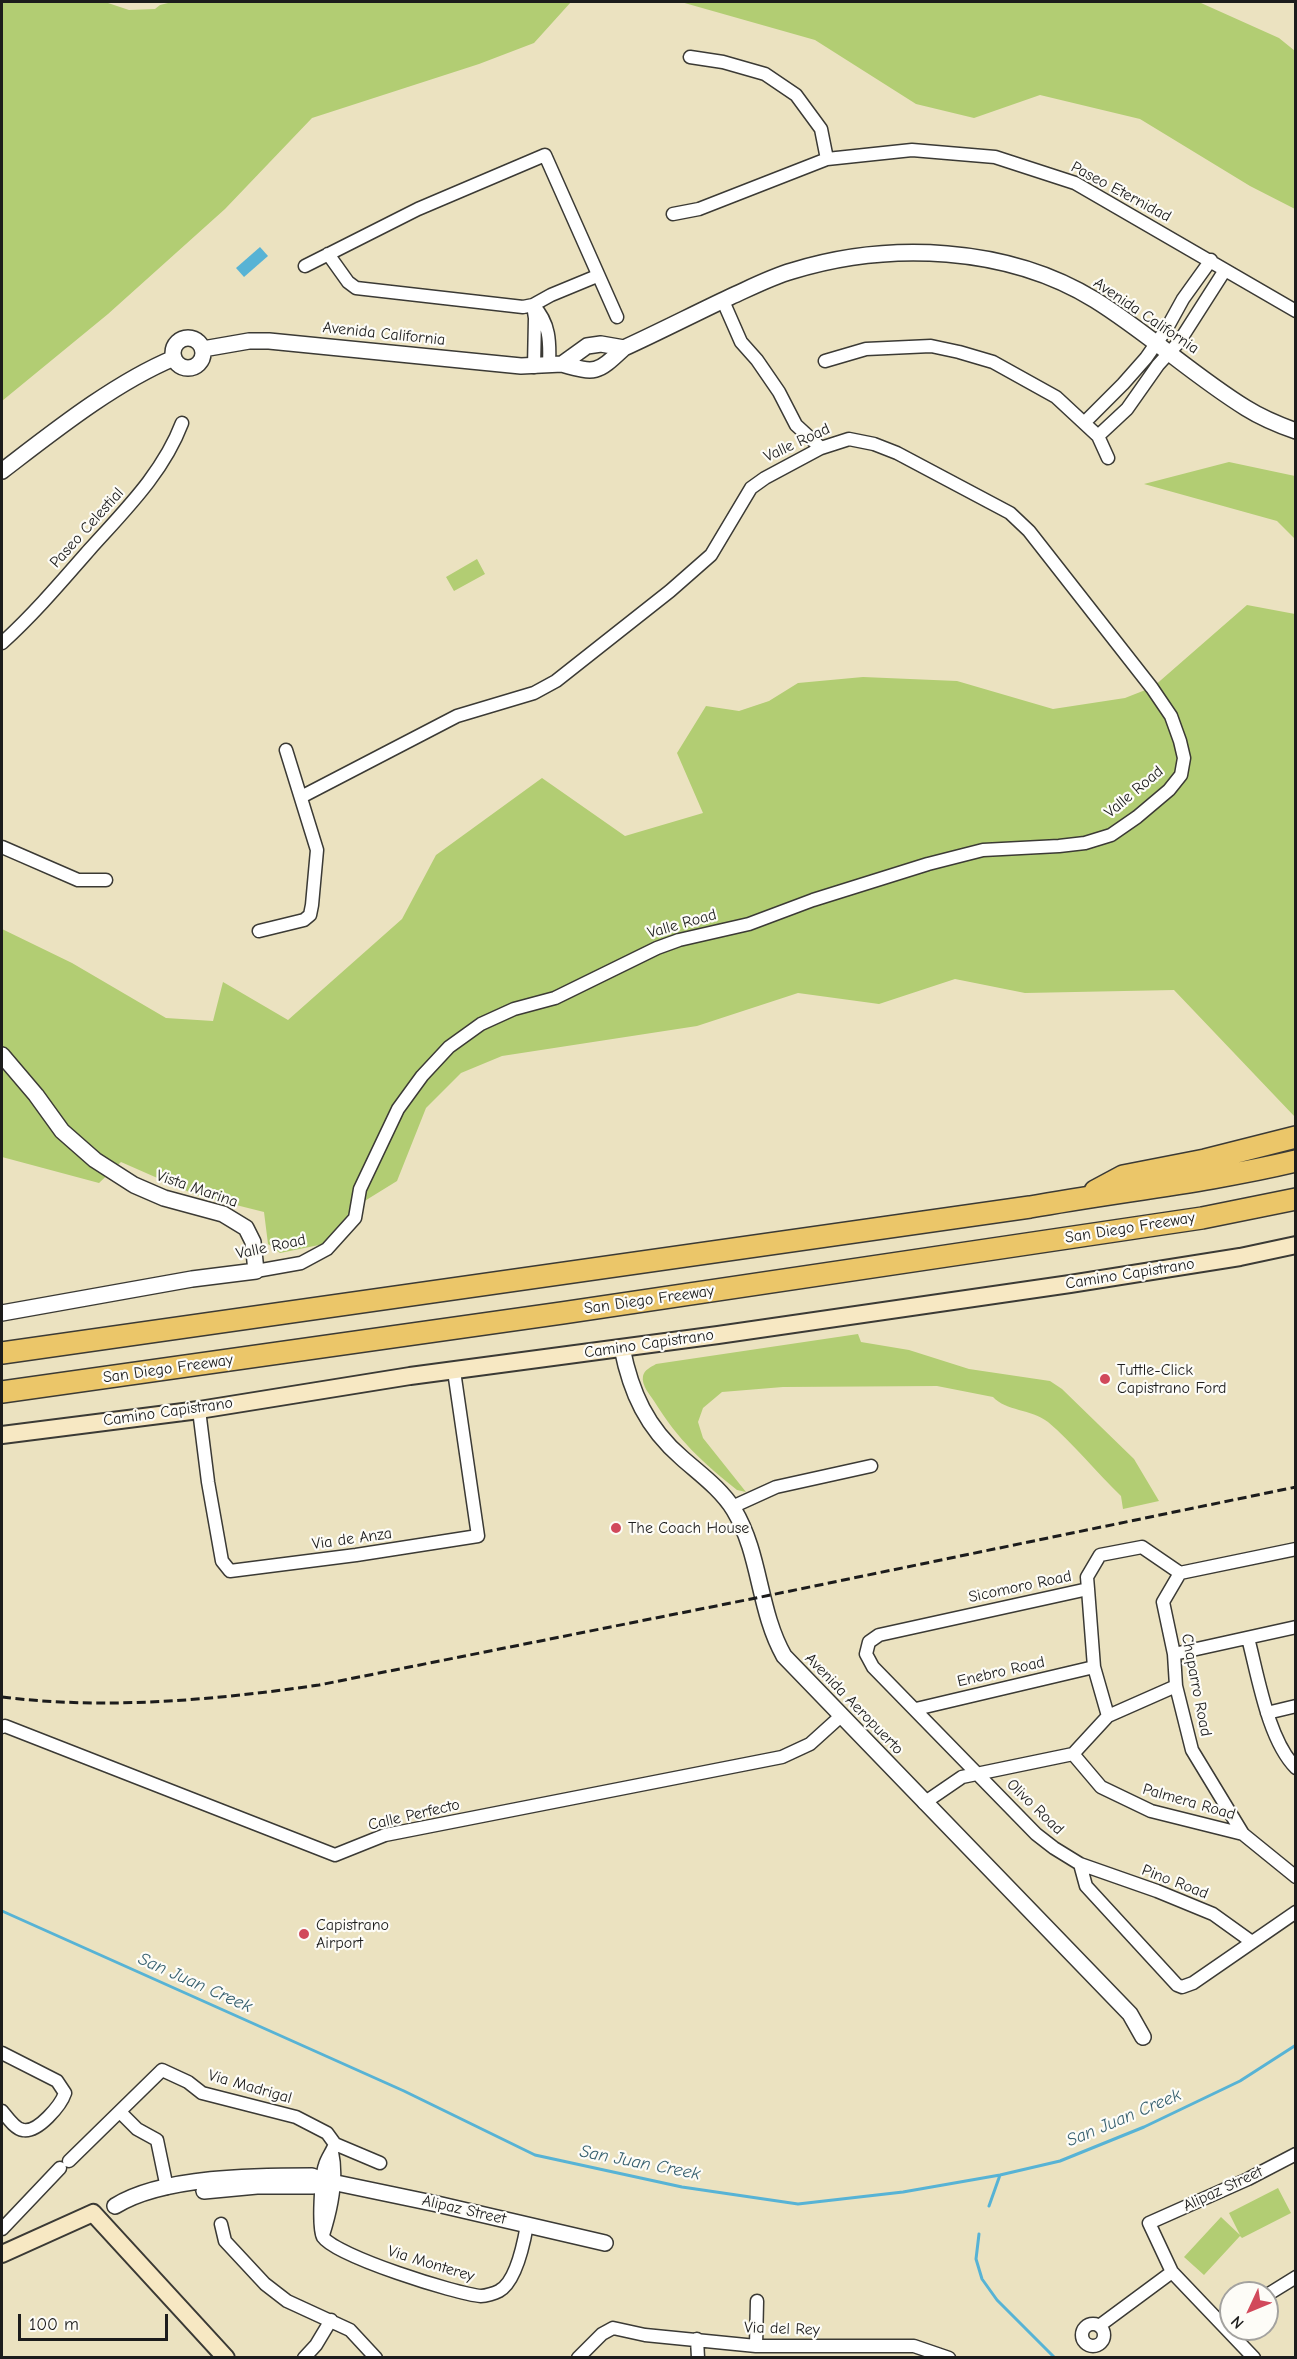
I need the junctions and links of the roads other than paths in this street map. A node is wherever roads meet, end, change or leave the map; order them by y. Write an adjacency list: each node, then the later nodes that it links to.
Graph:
1 (690, 57): 2 (street)
2 (827, 159): 3 (street, Paseo Eternidad); 5 (street, Paseo Eternidad)
3 (673, 214)
4 (328, 254): 6 (street); 8 (street); 12 (street)
5 (1211, 260): 7 (street, Paseo Eternidad); 9 (street)
6 (305, 266)
7 (1225, 270): 10 (street); 13 (street, Paseo Eternidad)
8 (597, 276): 12 (street); 14 (street)
9 (1192, 289): 10 (street); 15 (street)
10 (1206, 299): 18 (street)
11 (723, 301): 15 (street, Avenida California); 16 (street, Avenida California); 29 (street)
12 (533, 305): 21 (street); 22 (street)
13 (1296, 311)
14 (617, 317)
15 (1156, 343): 18 (street, Avenida California); 23 (street)
16 (624, 348): 21 (street); 21 (street, Avenida California)
17 (202, 349): 19 (street); 19 (street, Avenida California); 22 (street, Avenida California)
18 (1169, 353): 24 (street); 27 (street, Avenida California)
19 (174, 358): 31 (street, Avenida California)
20 (825, 361): 26 (street)
21 (555, 364): 22 (street, Avenida California)
22 (534, 366)
23 (1111, 395): 24 (street); 26 (street)
24 (1127, 410): 28 (street)
25 (182, 423): 32 (street, Paseo Celestial)
26 (1084, 423): 28 (street)
27 (1296, 431)
28 (1098, 436): 30 (street)
29 (821, 448): 34 (street, Valle Road); 44 (street, Valle Road)
30 (1108, 458)
31 (2, 471)
32 (2, 643)
33 (286, 750): 34 (street)
34 (301, 797): 37 (street)
35 (2, 847): 36 (street)
36 (106, 880)
37 (259, 931)
38 (2, 1055): 44 (street, Vista Marina)
39 (1296, 1137): 41 (highway)
40 (1296, 1161): 41 (highway)
41 (1084, 1197): 47 (highway)
42 (1296, 1199): 49 (highway, San Diego Freeway)
43 (1296, 1245): 46 (main road, Camino Capistrano)
44 (256, 1272): 45 (street, Valle Road)
45 (2, 1312)
46 (622, 1348): 48 (main road, Camino Capistrano); 53 (street, Avenida Aeropuerto)
47 (2, 1353)
48 (454, 1371): 50 (main road, Camino Capistrano); 50 (street, Via de Anza)
49 (2, 1392)
50 (199, 1410): 51 (main road, Camino Capistrano)
51 (2, 1435)
52 (871, 1466): 53 (street)
53 (732, 1507): 66 (street, Avenida Aeropuerto)
54 (1296, 1549): 55 (street)
55 (1180, 1573): 56 (street, Sicomoro Road); 60 (street, Chaparro Road)
56 (1088, 1589): 59 (street, Sicomoro Road); 61 (street)
57 (1296, 1627): 58 (street)
58 (1248, 1638): 60 (street); 65 (street)
59 (866, 1647): 64 (street, Olivo Road)
60 (1174, 1654): 62 (street, Chaparro Road)
61 (1094, 1667): 64 (street, Enebro Road); 67 (street)
62 (1176, 1686): 67 (street); 73 (street, Chaparro Road)
63 (1296, 1707): 65 (street)
64 (915, 1709): 71 (street, Olivo Road)
65 (1267, 1713): 70 (street)
66 (842, 1716): 68 (street, Calle Perfecto); 72 (street, Avenida Aeropuerto)
67 (1108, 1716): 69 (street)
68 (2, 1727)
69 (1073, 1754): 71 (street); 73 (street, Palmera Road)
70 (1296, 1768)
71 (978, 1773): 72 (street); 74 (street, Olivo Road)
72 (924, 1803): 78 (street, Avenida Aeropuerto)
73 (1243, 1834): 75 (street, Chaparro Road)
74 (1080, 1864): 77 (street, Pino Road); 77 (street)
75 (1296, 1876)
76 (1296, 1912): 77 (street)
77 (1252, 1942)
78 (1143, 2037)
79 (2, 2053): 80 (street)
80 (2, 2111)
81 (120, 2112): 82 (street, Via Madrigal); 86 (street); 91 (street, Via Madrigal)
82 (333, 2148): 84 (street, Via Madrigal); 85 (street, Via Monterey)
83 (1296, 2154): 94 (street, Alipaz Street)
84 (380, 2163)
85 (328, 2181): 86 (street, Alipaz Street); 87 (street, Alipaz Street); 90 (street, Alipaz Street); 90 (street, Via Monterey)
86 (167, 2188): 87 (street, Alipaz Street)
87 (115, 2206): 88 (street, Alipaz Street)
88 (93, 2213): 93 (main road, Alipaz Street); 106 (main road)
89 (221, 2224): 99 (street)
90 (527, 2225): 92 (street, Alipaz Street)
91 (2, 2229)
92 (605, 2243)
93 (2, 2254)
94 (1172, 2272): 98 (street); 100 (street)
95 (1296, 2277): 96 (street)
96 (1279, 2288)
97 (758, 2301): 103 (street)
98 (1219, 2316)
99 (331, 2320): 107 (street); 108 (street)
100 (1099, 2326)
101 (697, 2340): 103 (street, Via del Rey); 109 (street, Via del Rey); 110 (street)
102 (1239, 2341): 104 (street)
103 (756, 2346): 105 (street, Via del Rey)
104 (1244, 2348): 112 (street); 113 (street)
105 (864, 2353): 111 (street, Via del Rey)
106 (226, 2358)
107 (304, 2358)
108 (376, 2358)
109 (578, 2358)
110 (698, 2358)
111 (949, 2358)
112 (1234, 2358)
113 (1254, 2358)

